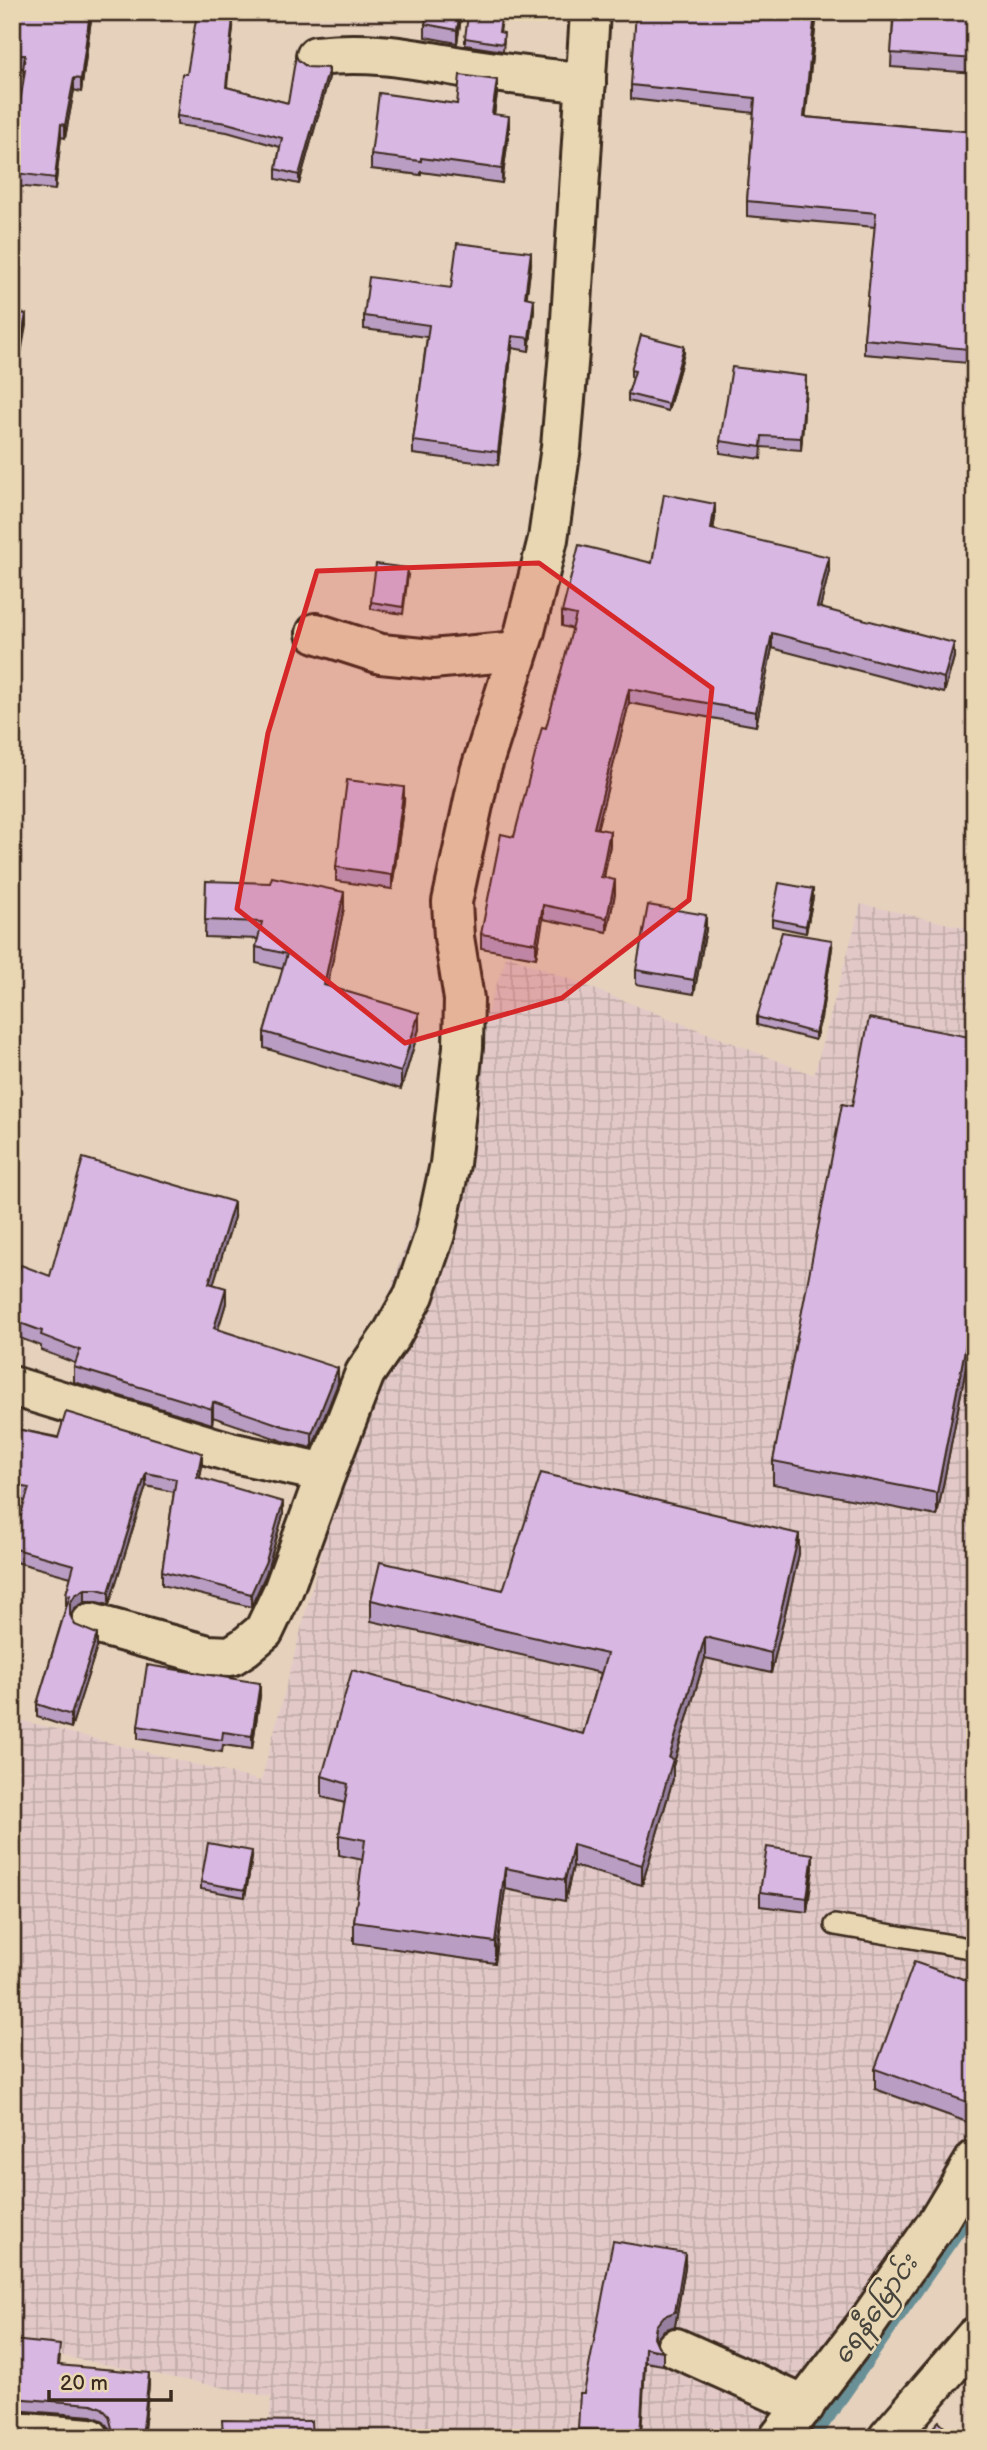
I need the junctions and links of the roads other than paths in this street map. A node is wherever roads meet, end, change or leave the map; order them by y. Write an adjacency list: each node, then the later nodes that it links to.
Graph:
1 (590, 12): 3 (street)
2 (316, 56): 3 (street)
3 (586, 83): 5 (street)
4 (316, 634): 5 (street)
5 (518, 652): 7 (street)
6 (12, 1386): 7 (street)
7 (326, 1473): 8 (street)
8 (91, 1623)
9 (835, 1925): 10 (lane)
10 (975, 1949)
11 (975, 2160): 14 (street)
12 (975, 2337): 18 (street)
13 (676, 2348): 14 (street)
14 (805, 2406): 17 (street)
15 (12, 2432): 16 (street)
16 (90, 2438)
17 (779, 2438)
18 (888, 2438)

